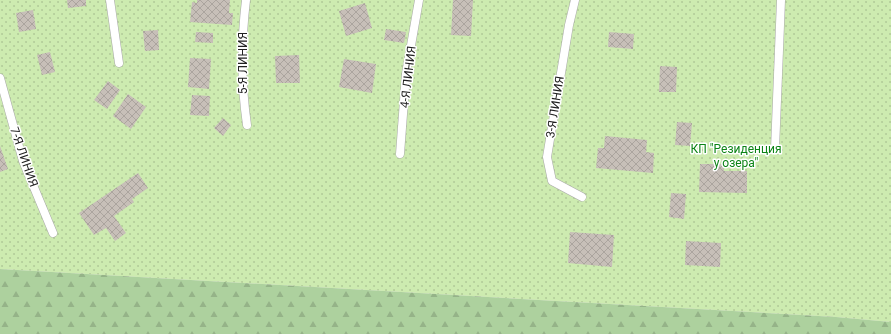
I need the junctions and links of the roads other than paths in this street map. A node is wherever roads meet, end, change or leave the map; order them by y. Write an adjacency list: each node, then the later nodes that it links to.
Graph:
1 (110, 0): 6 (lane)
2 (246, 0): 8 (lane, 5-Я ЛИНИЯ)
3 (419, 0): 10 (lane, 4-Я ЛИНИЯ)
4 (575, 0): 11 (lane, 3-Я ЛИНИЯ)
5 (781, 0): 9 (lane)
6 (120, 63)
7 (0, 78): 12 (lane, 7-Я ЛИНИЯ)
8 (247, 125)
9 (775, 149)
10 (400, 154)
11 (582, 197)
12 (53, 233)

